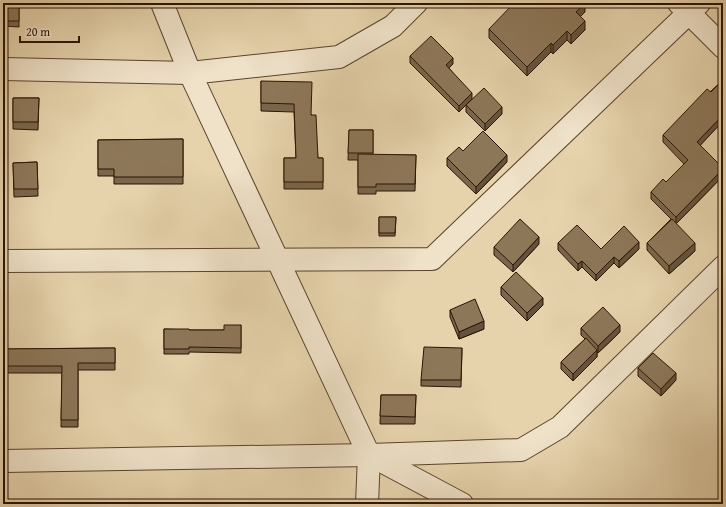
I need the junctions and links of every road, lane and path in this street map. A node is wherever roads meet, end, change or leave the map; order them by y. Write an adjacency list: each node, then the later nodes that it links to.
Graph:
1 (162, 3): 6 (street)
2 (416, 3): 6 (street)
3 (689, 6): 4 (street); 7 (street)
4 (723, 47)
5 (3, 69): 6 (street)
6 (190, 73): 7 (street)
7 (277, 260): 8 (street); 10 (street)
8 (3, 261)
9 (723, 267): 10 (street)
10 (369, 455): 11 (street); 12 (street); 13 (street)
11 (3, 461)
12 (367, 504)
13 (462, 504)

